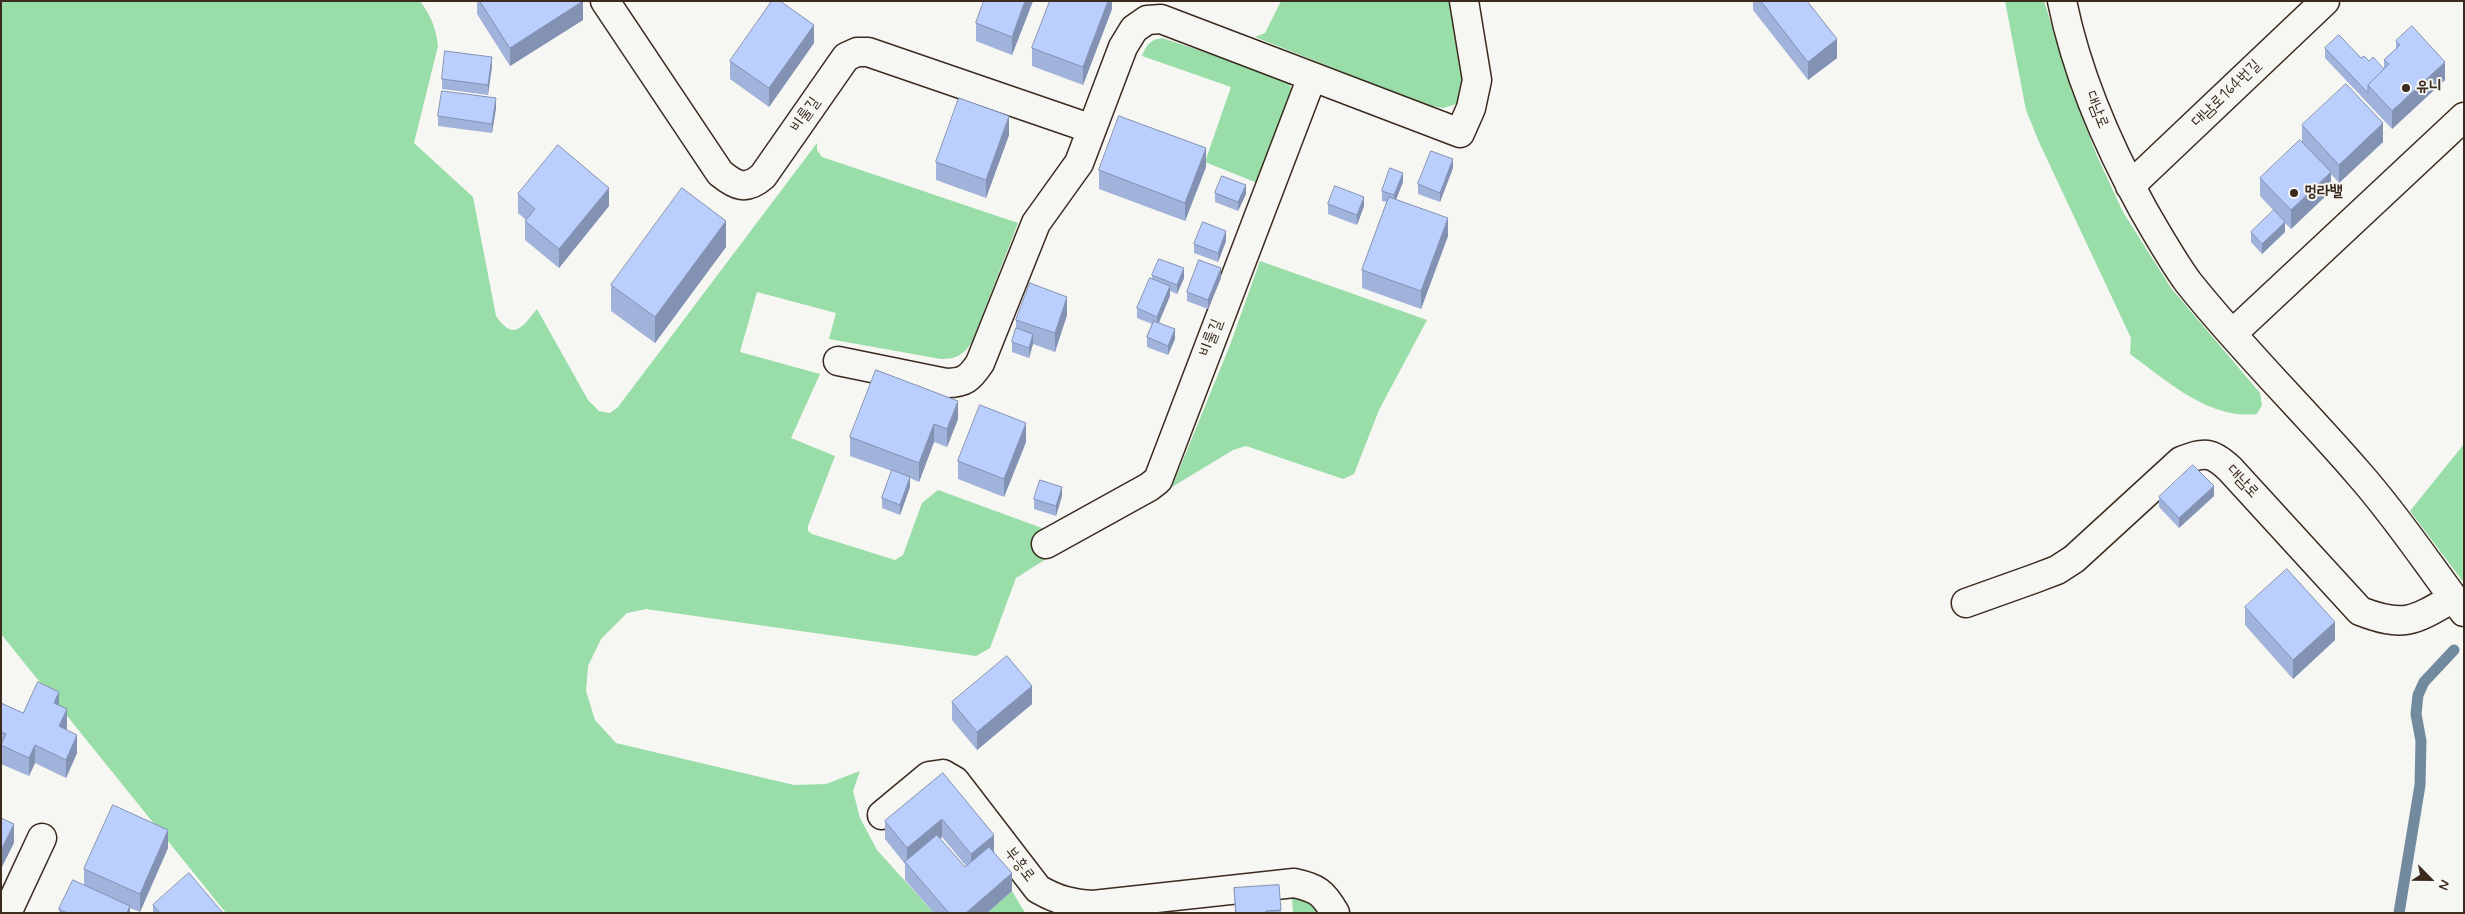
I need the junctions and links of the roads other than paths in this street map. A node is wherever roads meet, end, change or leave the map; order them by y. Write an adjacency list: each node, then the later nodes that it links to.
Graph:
1 (605, 1): 9 (street, 비룰길)
2 (1145, 1): 6 (street)
3 (1464, 1): 7 (street)
4 (2062, 1): 10 (street, 대남로)
5 (2325, 1): 10 (street, 대남로164번길)
6 (1134, 29): 7 (street); 9 (street)
7 (1312, 77): 13 (street, 비룰길)
8 (2464, 117): 11 (street)
9 (1092, 129): 12 (street)
10 (2130, 186): 11 (street, 대남로)
11 (2232, 334): 15 (street, 대남로)
12 (838, 361)
13 (1046, 544)
14 (1966, 603): 15 (street, 대남로)
15 (2458, 605)
16 (882, 815): 19 (street, 부흥로)
17 (42, 838): 18 (street)
18 (7, 913)
19 (1335, 913)

